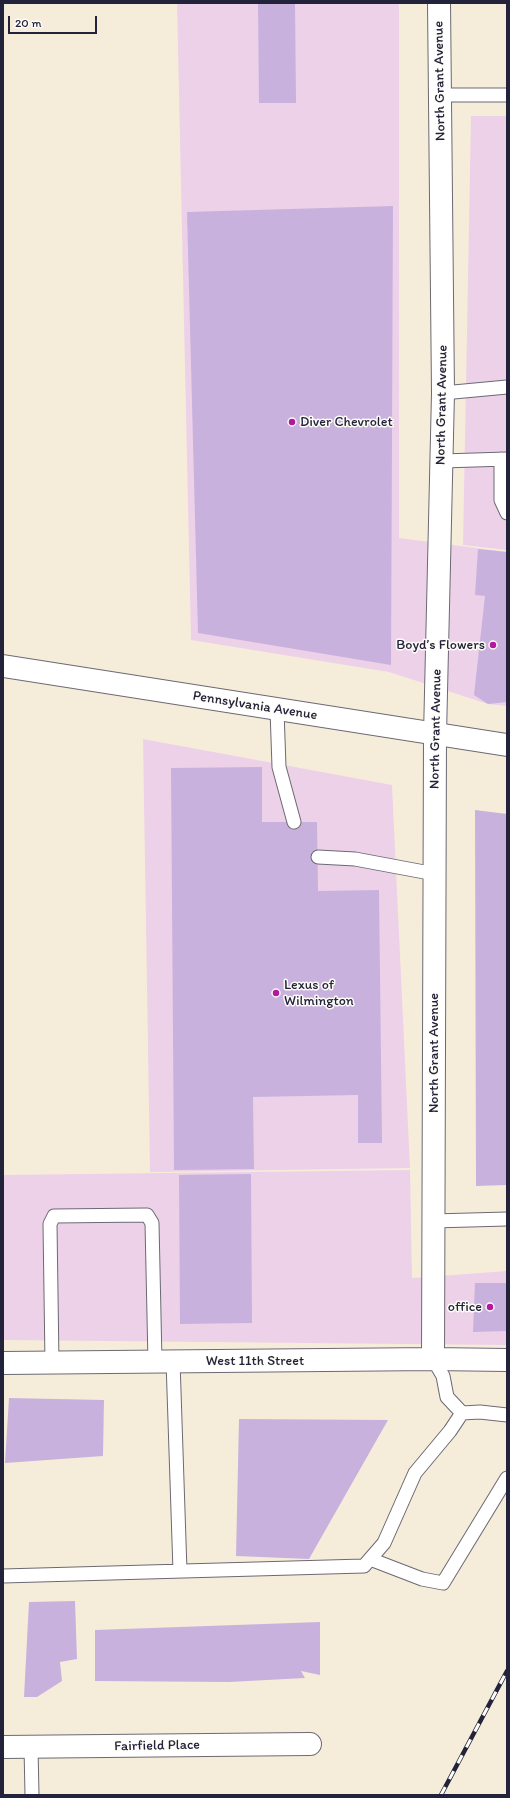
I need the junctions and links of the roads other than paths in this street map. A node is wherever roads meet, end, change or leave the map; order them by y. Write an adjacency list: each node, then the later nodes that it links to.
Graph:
1 (439, 3): 2 (street, North Grant Avenue)
2 (440, 95): 3 (lane); 5 (street, North Grant Avenue)
3 (507, 95)
4 (507, 387): 5 (lane)
5 (443, 394): 7 (street, North Grant Avenue)
6 (504, 459): 7 (lane); 8 (lane)
7 (442, 461): 11 (street, North Grant Avenue)
8 (507, 513)
9 (3, 666): 10 (street, Pennsylvania Avenue)
10 (277, 710): 11 (street, Pennsylvania Avenue); 13 (lane)
11 (435, 735): 12 (street, Pennsylvania Avenue); 15 (street, North Grant Avenue)
12 (507, 745)
13 (294, 822)
14 (318, 858): 15 (lane)
15 (435, 874): 17 (street, North Grant Avenue)
16 (507, 1219): 17 (lane)
17 (433, 1221): 18 (street, North Grant Avenue)
18 (433, 1359): 19 (street, West 11th Street); 20 (street, West 11th Street); 23 (lane)
19 (507, 1360)
20 (164, 1362): 22 (street, West 11th Street); 22 (lane); 27 (lane)
21 (3, 1363): 22 (street, West 11th Street)
22 (52, 1363)
23 (462, 1414): 24 (lane); 26 (lane)
24 (507, 1415)
25 (507, 1478): 26 (lane)
26 (370, 1559): 27 (lane)
27 (180, 1570): 28 (lane)
28 (3, 1576)
29 (310, 1744): 30 (street, Fairfield Place)
30 (31, 1746): 31 (street, Fairfield Place); 32 (lane)
31 (3, 1747)
32 (32, 1795)

